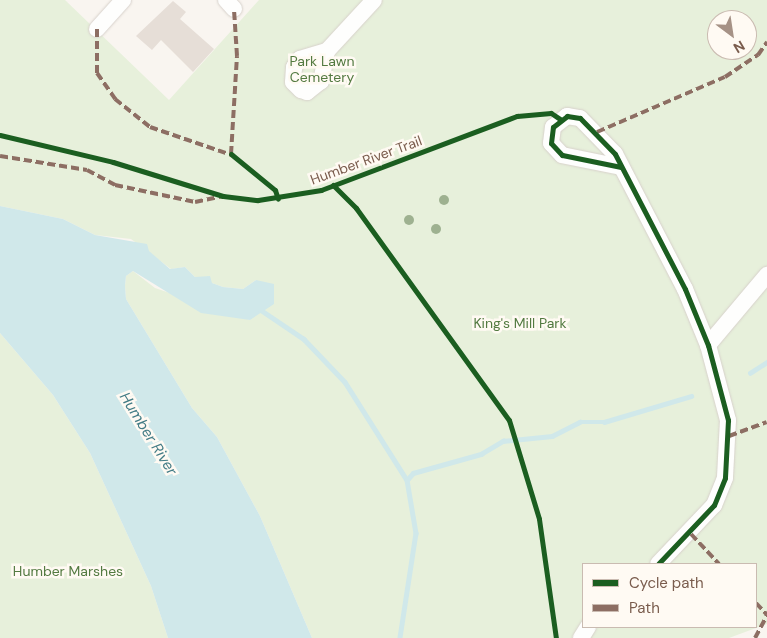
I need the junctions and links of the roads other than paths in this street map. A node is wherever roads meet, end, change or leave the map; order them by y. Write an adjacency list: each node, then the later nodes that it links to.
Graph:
1 (122, 0): 3 (street)
2 (374, 0): 4 (street)
3 (97, 29)
4 (327, 51)
5 (621, 167): 7 (street)
6 (767, 275): 7 (street)
7 (708, 346): 8 (street)
8 (659, 563)

